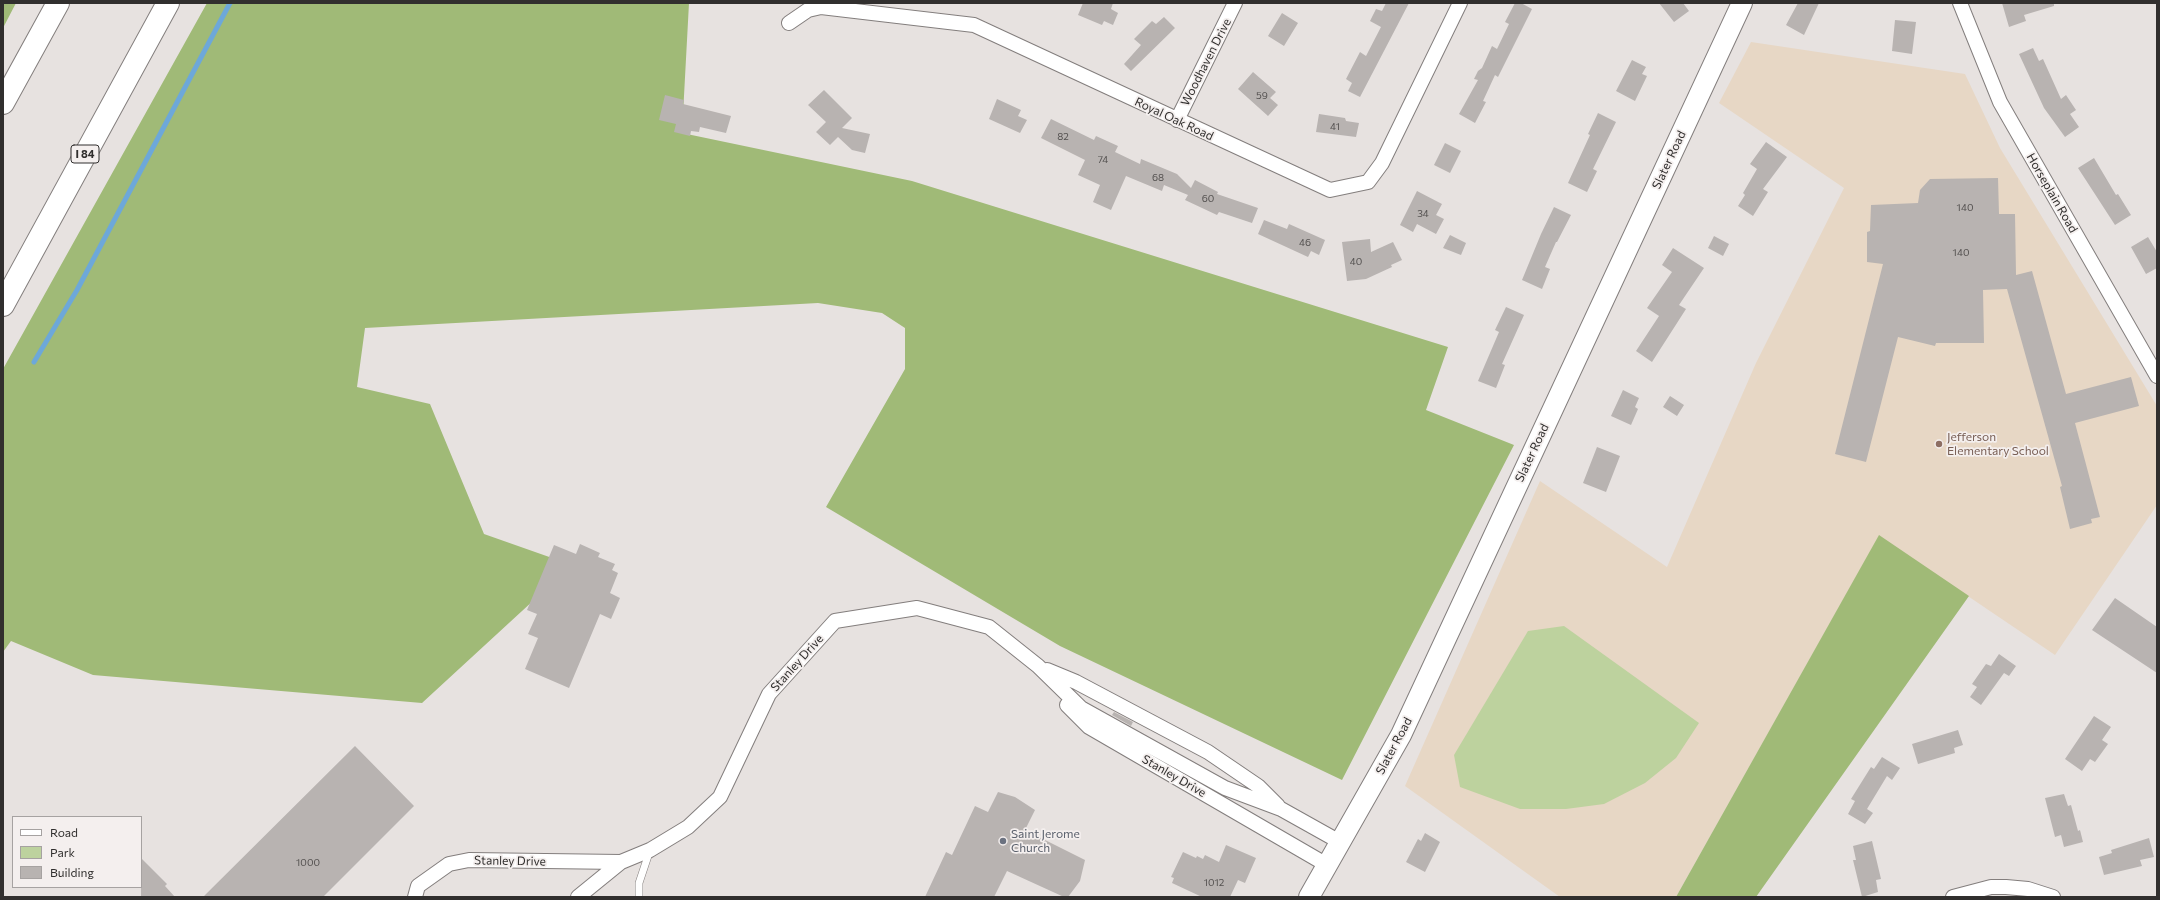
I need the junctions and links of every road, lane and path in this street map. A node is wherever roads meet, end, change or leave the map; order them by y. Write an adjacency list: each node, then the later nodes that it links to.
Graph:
1 (58, 3): 8 (highway)
2 (168, 3): 10 (highway, I 84)
3 (1235, 3): 9 (street, Woodhaven Drive)
4 (1460, 3): 9 (street, Royal Oak Road)
5 (1742, 3): 14 (main road, Slater Road)
6 (1960, 3): 11 (street, Horseplain Road)
7 (789, 23): 9 (street, Royal Oak Road)
8 (3, 103)
9 (1177, 120)
10 (3, 305)
11 (2157, 376)
12 (1038, 666): 13 (street, Stanley Drive); 13 (street, Stanley Drive); 15 (street, Stanley Drive); 17 (street, Stanley Drive)
13 (1281, 809): 14 (street, Stanley Drive)
14 (1340, 842): 17 (main road, Slater Road)
15 (650, 850): 16 (street, Stanley Drive); 20 (lane)
16 (620, 862): 18 (street, Stanley Drive); 19 (street, Stanley Drive)
17 (1327, 865): 21 (main road, Slater Road)
18 (415, 897)
19 (578, 897)
20 (639, 897)
21 (1309, 897)
22 (1953, 897): 23 (street)
23 (2053, 897)

